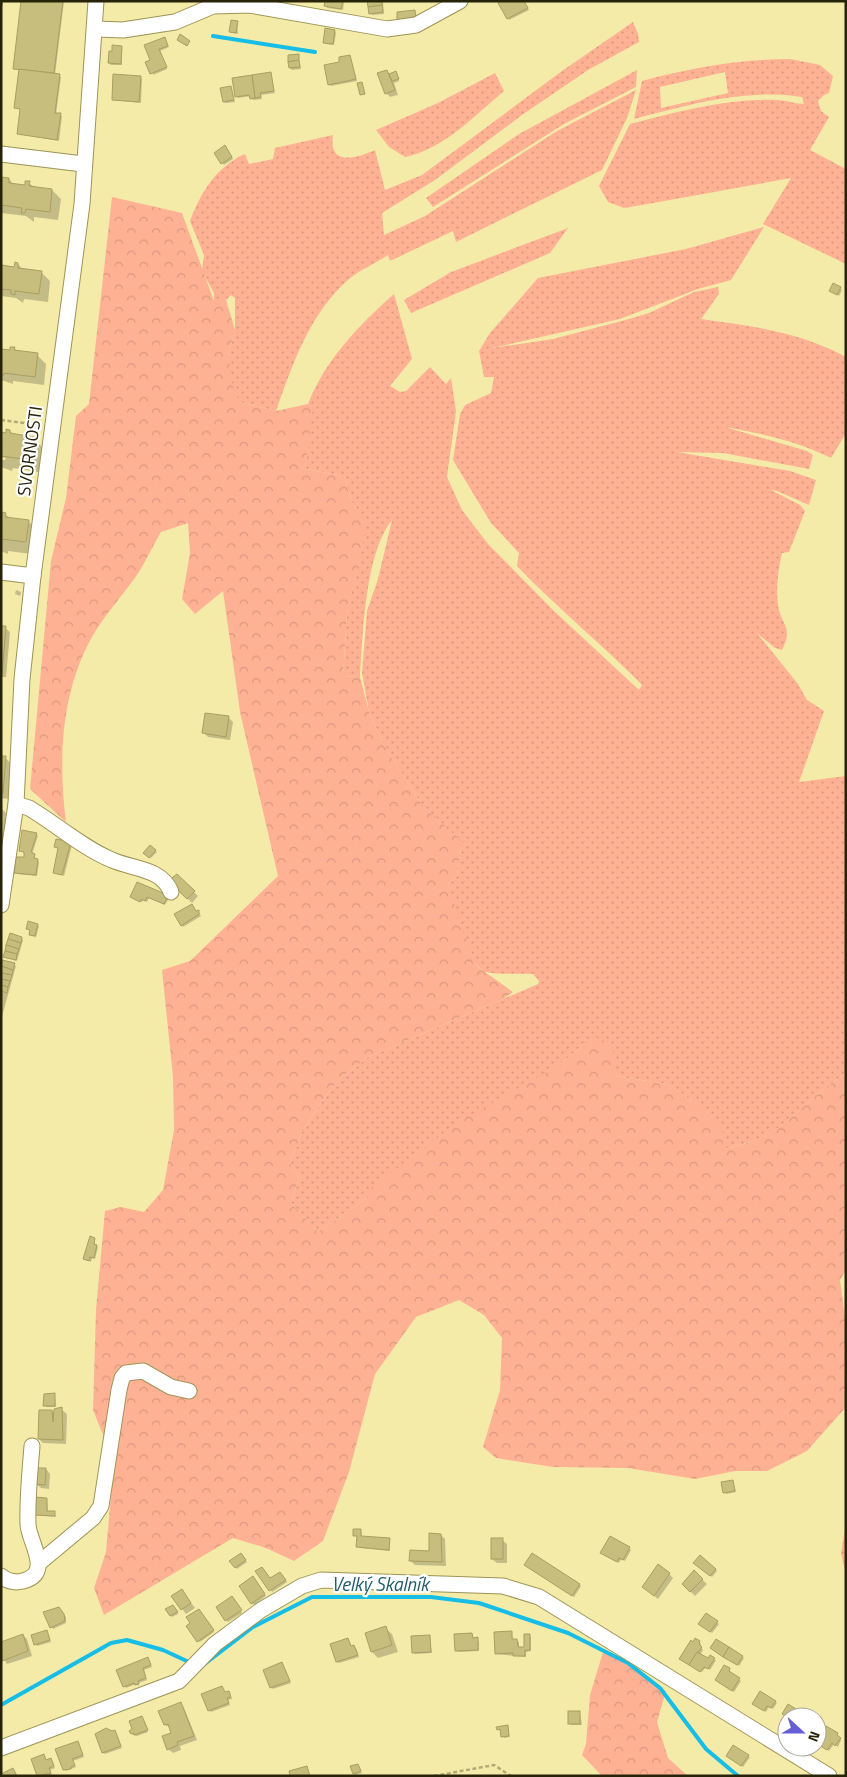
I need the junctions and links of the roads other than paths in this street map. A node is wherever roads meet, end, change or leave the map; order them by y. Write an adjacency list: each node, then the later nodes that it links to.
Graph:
1 (96, 1): 3 (street, SVORNOSTI)
2 (460, 1): 3 (street)
3 (96, 28): 5 (street, SVORNOSTI)
4 (1, 154): 5 (street)
5 (83, 164): 7 (street, SVORNOSTI)
6 (1, 572): 7 (street)
7 (33, 576): 8 (street, SVORNOSTI)
8 (16, 804): 9 (street); 10 (street, SVORNOSTI)
9 (171, 892)
10 (1, 905)
11 (188, 1391): 13 (street)
12 (32, 1446): 13 (street)
13 (39, 1563): 14 (street)
14 (1, 1576)
15 (1, 1748): 16 (street)
16 (829, 1776)

